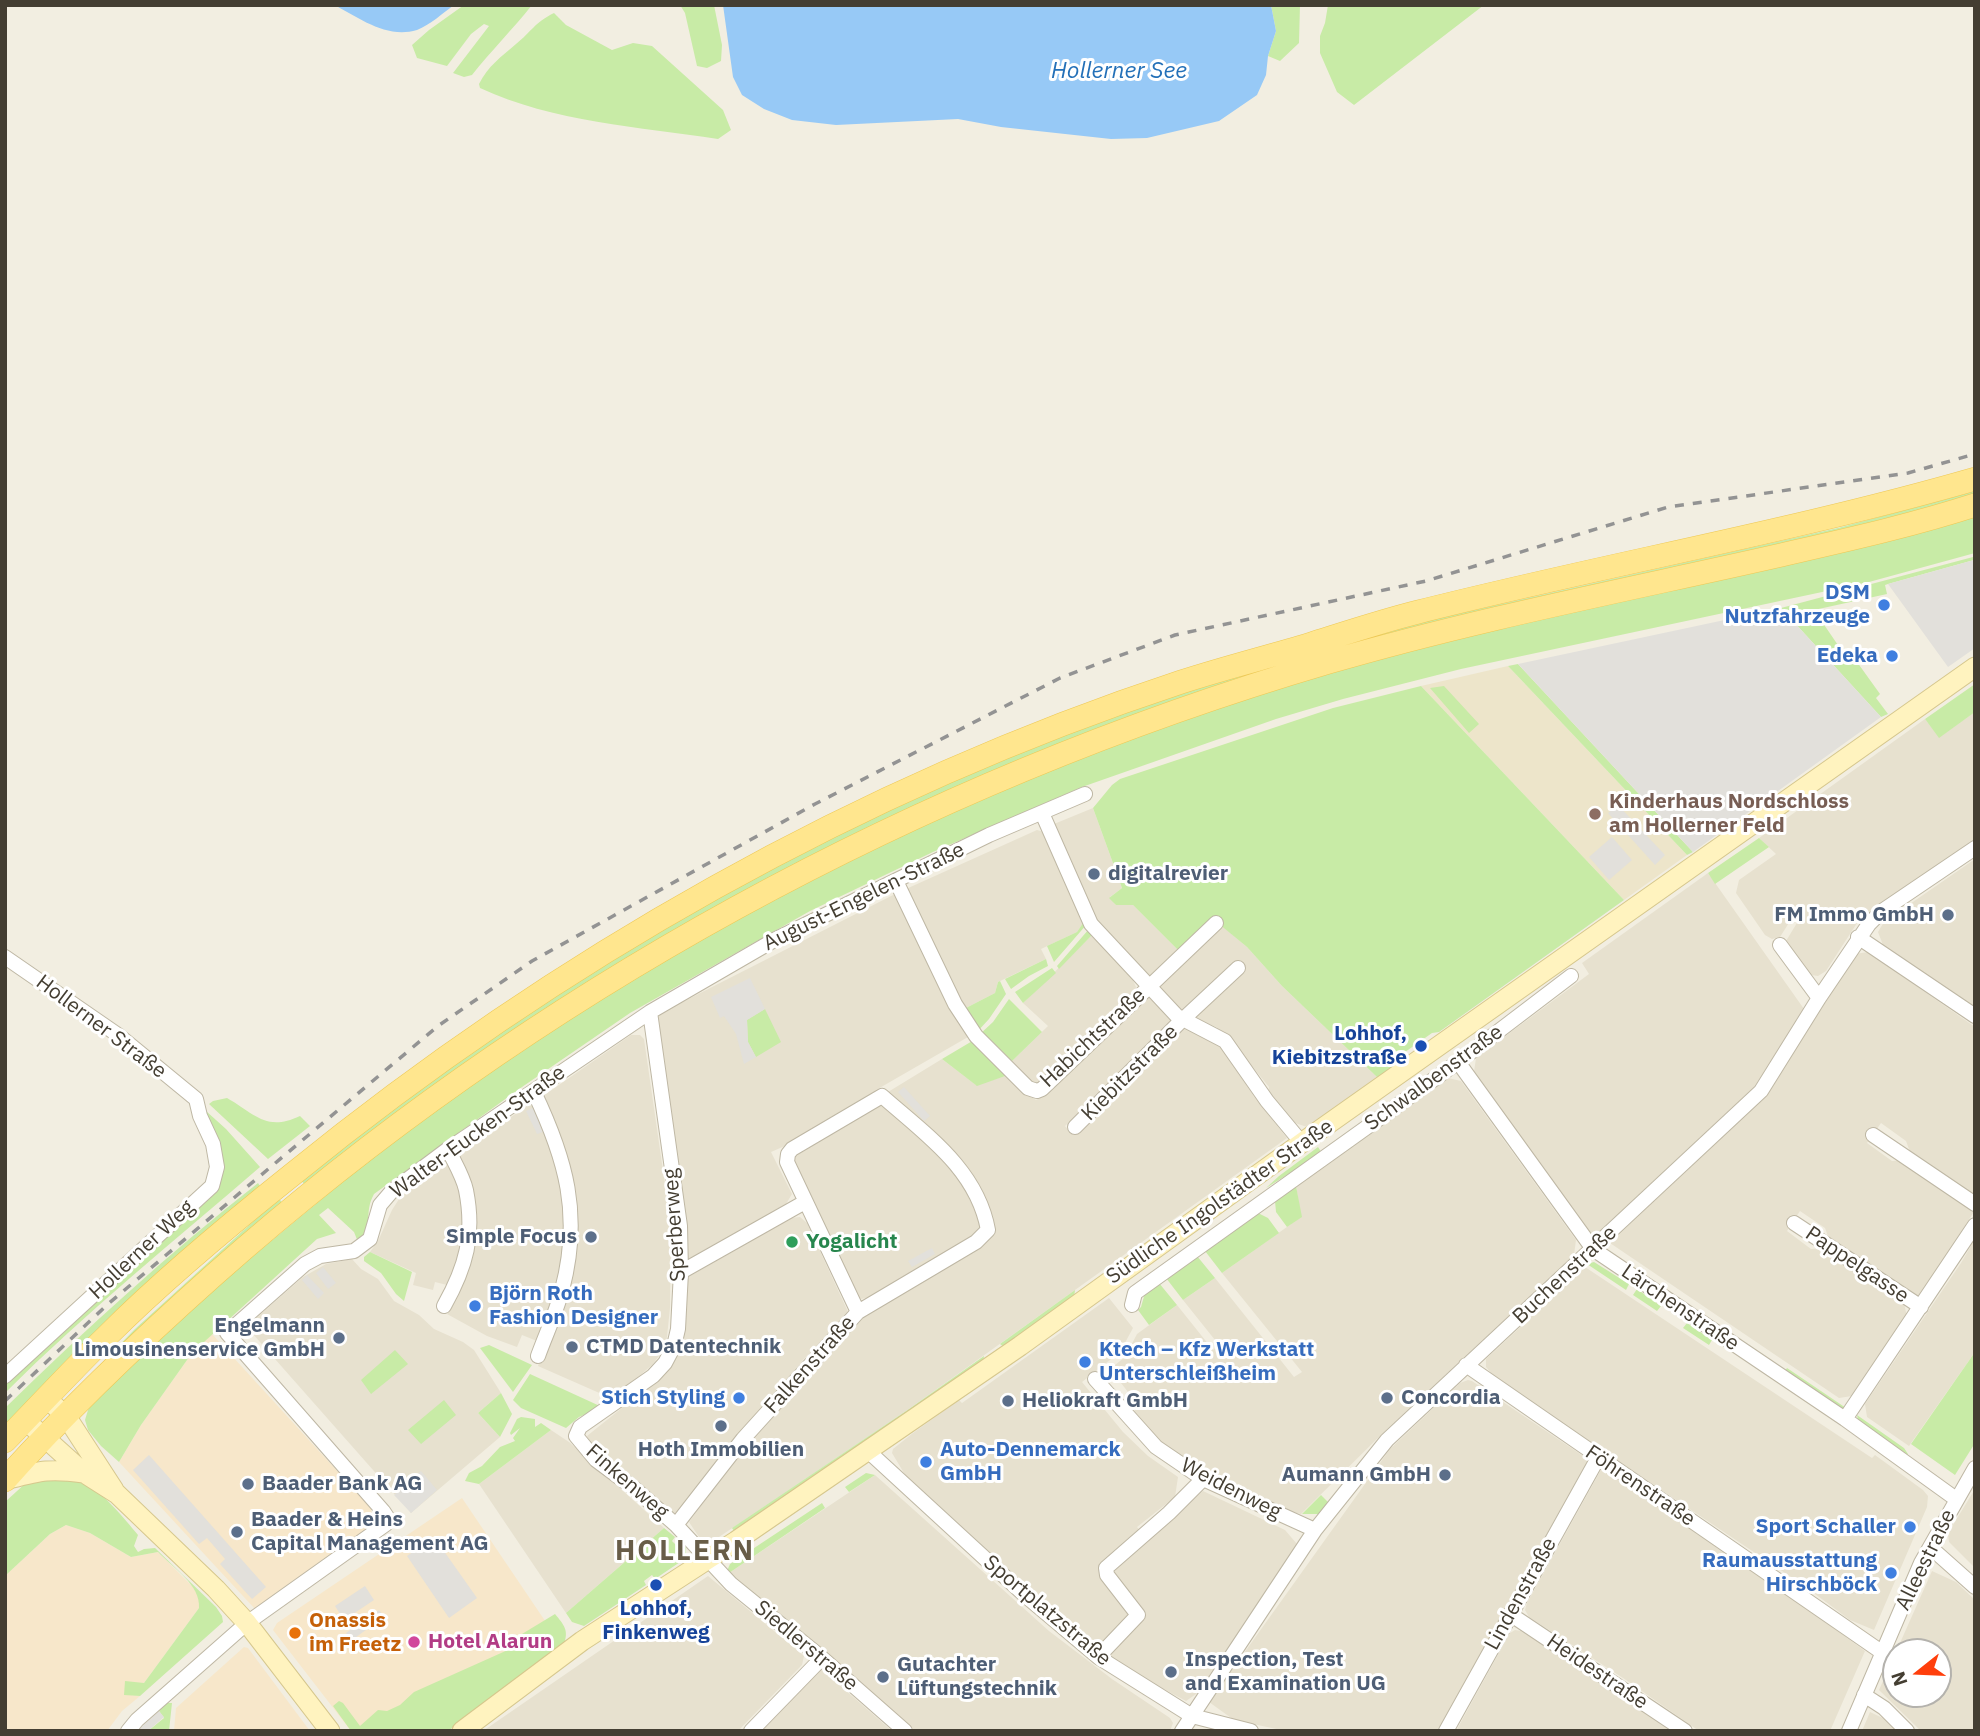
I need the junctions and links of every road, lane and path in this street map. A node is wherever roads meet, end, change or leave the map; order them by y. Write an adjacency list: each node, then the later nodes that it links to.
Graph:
1 (1975, 479): 40 (main road)
2 (1975, 505): 41 (main road)
3 (1975, 667): 24 (street, Südliche Ingolstädter Straße)
4 (1085, 794): 5 (street, August-Engelen-Straße)
5 (1042, 813): 7 (street, August-Engelen-Straße); 14 (street, Kiebitzstraße)
6 (1975, 848): 9 (street, Buchenstraße)
7 (896, 881): 14 (street, Habichtstraße); 16 (street, August-Engelen-Straße)
8 (1216, 923): 14 (street, Habichtstraße)
9 (1858, 937): 15 (street, Buchenstraße); 17 (street)
10 (1780, 945): 15 (street)
11 (5, 957): 21 (street, Hollerner Straße)
12 (1238, 968): 18 (street, Kiebitzstraße)
13 (1571, 976): 19 (street, Schwalbenstraße)
14 (1149, 986): 18 (street, Kiebitzstraße)
15 (1819, 998): 30 (street, Buchenstraße)
16 (650, 1012): 20 (street, Walter-Eucken-Straße); 31 (street, Sperberweg)
17 (1975, 1016)
18 (1185, 1020): 22 (street, Kiebitzstraße); 24 (street, Kiebitzstraße)
19 (1458, 1062): 30 (street, Lärchenstraße); 32 (street, Schwalbenstraße)
20 (534, 1092): 25 (street, Walter-Eucken-Straße); 36 (street)
21 (196, 1099): 38 (street, Hollerner Weg)
22 (1075, 1127)
23 (1873, 1135): 27 (street)
24 (1302, 1143): 47 (street, Südliche Ingolstädter Straße)
25 (448, 1149): 33 (street); 61 (street, Walter-Eucken-Straße)
26 (805, 1202): 31 (street); 35 (street); 35 (street, Falkenstraße)
27 (1975, 1204)
28 (1794, 1223): 34 (street, Pappelgasse)
29 (1975, 1225): 34 (street, Pappelgasse)
30 (1593, 1249): 37 (street, Buchenstraße); 42 (street, Lärchenstraße)
31 (681, 1272): 45 (street, Sperberweg)
32 (1132, 1305)
33 (444, 1307)
34 (1921, 1307): 42 (street, Pappelgasse)
35 (858, 1312): 55 (street, Falkenstraße)
36 (538, 1356)
37 (1466, 1365): 48 (street, Föhrenstraße); 56 (street, Buchenstraße)
38 (5, 1376)
39 (1094, 1379): 51 (street, Weidenweg)
40 (46, 1398): 41 (street); 43 (main road)
41 (66, 1416): 44 (main road); 53 (street)
42 (1845, 1419): 54 (street, Lärchenstraße)
43 (26, 1420): 44 (street); 46 (main road)
44 (46, 1436): 50 (street); 52 (main road)
45 (576, 1436): 55 (street, Finkenweg)
46 (5, 1441)
47 (868, 1451): 58 (street, Südliche Ingolstädter Straße); 65 (street, Sportplatzstraße)
48 (1598, 1458): 60 (street, Lindenstraße); 63 (street, Föhrenstraße)
49 (1975, 1468): 54 (street, Alleestraße)
50 (84, 1473): 52 (street); 53 (street)
51 (1203, 1479): 56 (street, Weidenweg); 65 (street)
52 (5, 1480)
53 (117, 1494): 61 (street)
54 (1956, 1499): 57 (street, Alleestraße)
55 (676, 1525): 58 (street, Finkenweg)
56 (1315, 1530): 68 (street, Buchenstraße)
57 (1930, 1546): 59 (street); 62 (street, Alleestraße)
58 (709, 1558): 66 (street, Siedlerstraße); 71 (street, Südliche Ingolstädter Straße)
59 (1975, 1587)
60 (1510, 1614): 76 (street, Lindenstraße); 77 (street, Heidestraße)
61 (247, 1623): 69 (street); 70 (street)
62 (1890, 1638)
63 (1882, 1652)
64 (1882, 1655): 67 (street, Alleestraße)
65 (1098, 1657): 68 (street, Sportplatzstraße)
66 (822, 1658): 72 (street); 73 (street, Siedlerstraße)
67 (1864, 1695): 78 (street, Alleestraße); 79 (street)
68 (1192, 1716): 74 (street, Buchenstraße); 75 (street, Sportplatzstraße)
69 (128, 1731)
70 (330, 1731)
71 (462, 1731)
72 (751, 1731)
73 (905, 1731)
74 (1182, 1731)
75 (1251, 1731)
76 (1446, 1731)
77 (1685, 1731)
78 (1849, 1731)
79 (1907, 1731)

